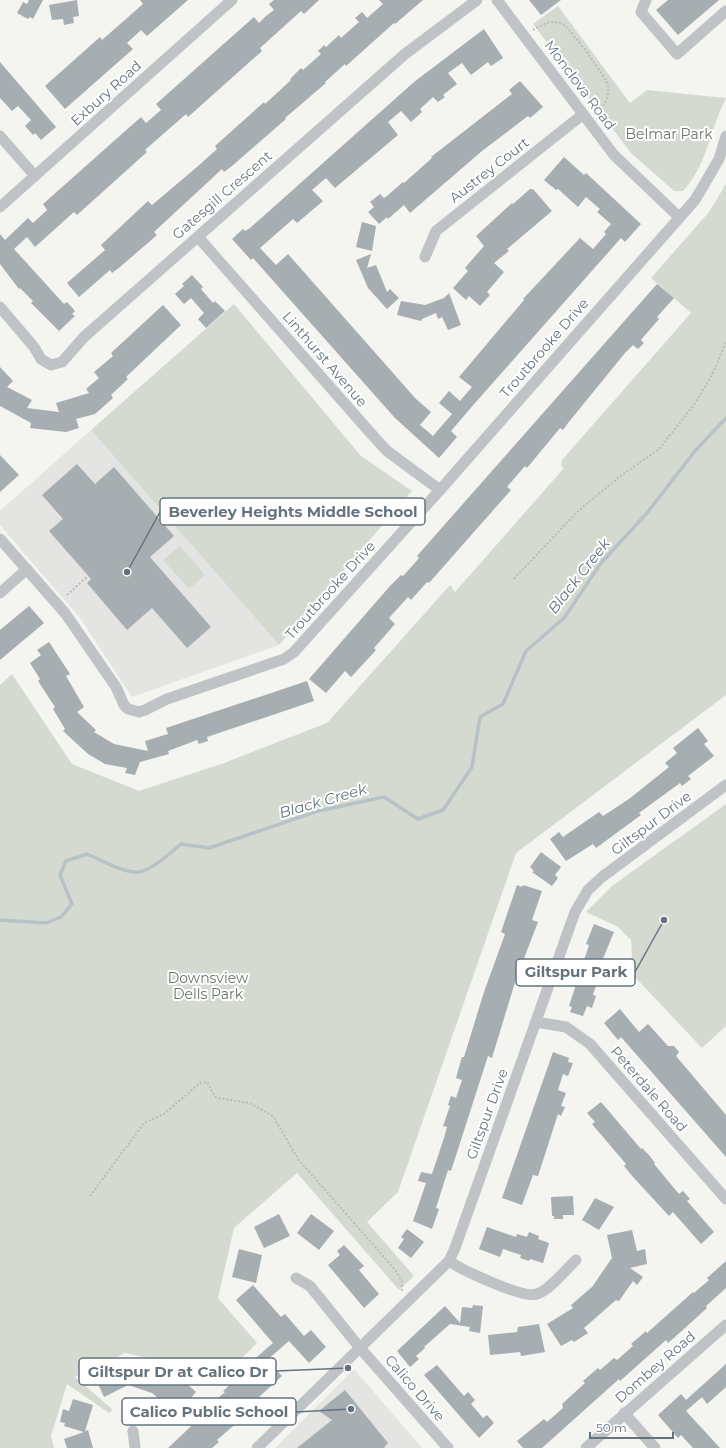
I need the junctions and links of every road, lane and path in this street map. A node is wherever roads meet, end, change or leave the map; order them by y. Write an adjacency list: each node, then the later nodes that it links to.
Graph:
1 (232, 0): 10 (street, Exbury Road)
2 (478, 0): 13 (street, Gatesgill Crescent)
3 (497, 0): 6 (street, Monclova Road)
4 (646, 0): 5 (street)
5 (726, 12)
6 (524, 37): 7 (street, Monclova Road); 7 (path)
7 (582, 115): 12 (street, Monclova Road); 14 (street, Austrey Court)
8 (0, 136): 10 (street)
9 (726, 136): 12 (street, Troutbrooke Drive)
10 (36, 176): 11 (street, Exbury Road)
11 (0, 207)
12 (679, 217): 17 (street, Troutbrooke Drive)
13 (198, 237): 15 (street, Gatesgill Crescent); 17 (street, Linthurst Avenue)
14 (425, 257)
15 (0, 307)
16 (726, 342): 21 (path)
17 (440, 490): 19 (street, Troutbrooke Drive)
18 (0, 539): 19 (street, Troutbrooke Drive)
19 (27, 569): 22 (street)
20 (88, 576): 23 (path)
21 (514, 579)
22 (0, 593)
23 (67, 595)
24 (726, 785): 25 (street, Giltspur Drive)
25 (536, 1022): 27 (street, Peterdale Road); 29 (street, Giltspur Drive)
26 (90, 1196): 31 (path)
27 (726, 1199)
28 (576, 1260): 29 (street)
29 (449, 1262): 31 (street, Giltspur Drive)
30 (296, 1278): 33 (street, Calico Drive)
31 (402, 1306): 33 (street, Giltspur Drive)
32 (726, 1325): 34 (street, Dombey Road)
33 (360, 1348): 37 (street, Giltspur Drive); 38 (street, Calico Drive)
34 (624, 1413): 39 (street, Dombey Road); 40 (street)
35 (133, 1431): 36 (street)
36 (135, 1448)
37 (257, 1448)
38 (448, 1448)
39 (586, 1448)
40 (655, 1448)

